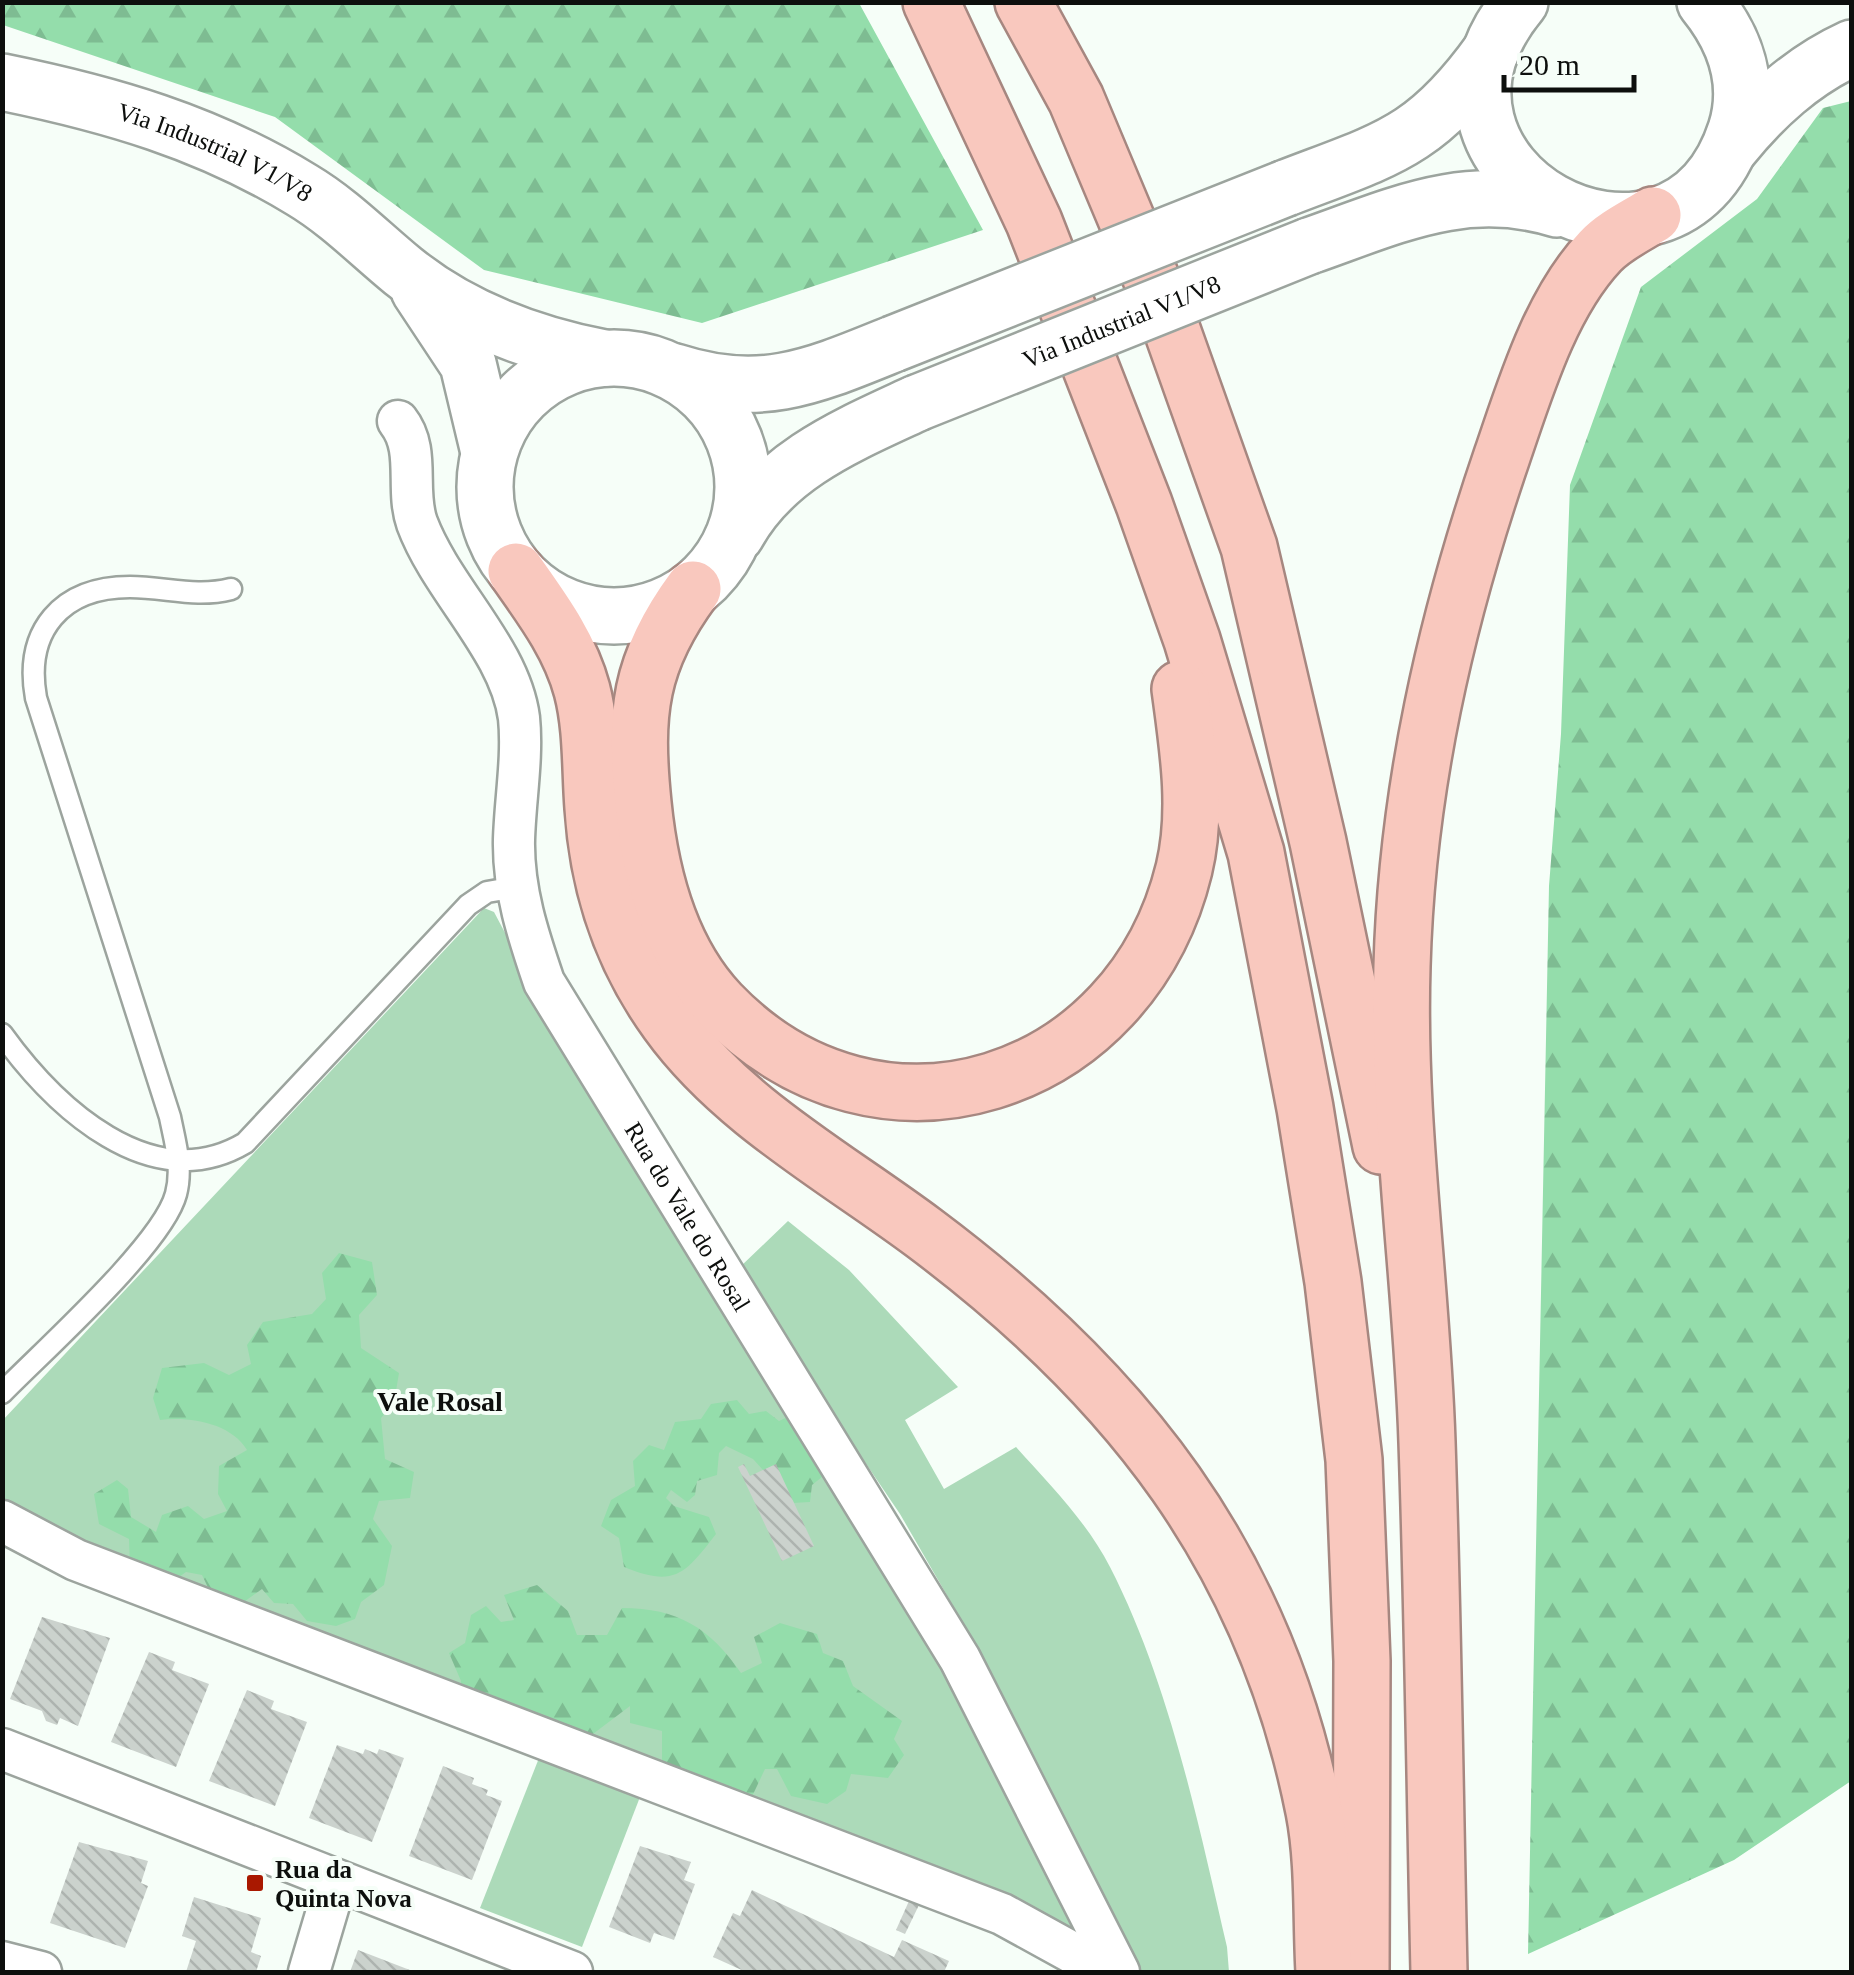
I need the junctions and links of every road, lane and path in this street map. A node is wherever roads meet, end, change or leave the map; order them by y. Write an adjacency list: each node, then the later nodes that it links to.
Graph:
1 (931, 2): 16 (highway)
2 (1023, 2): 24 (highway)
3 (1520, 2): 6 (main road)
4 (1706, 2): 8 (main road)
5 (1852, 48): 8 (main road)
6 (1490, 50): 9 (main road); 13 (main road, bridge)
7 (2, 82): 11 (main road, Via Industrial V1/V8)
8 (1730, 148): 10 (main road)
9 (1562, 211): 10 (main road, Via Industrial V1/V8); 17 (main road, Via Industrial V1/V8, bridge)
10 (1653, 215): 24 (highway)
11 (405, 272): 12 (main road, Via Industrial V1/V8); 15 (main road, Via Industrial V1/V8)
12 (606, 358): 13 (main road); 15 (main road)
13 (671, 371): 17 (main road)
14 (398, 421): 20 (street, Rua do Vale do Rosal)
15 (489, 452): 18 (main road)
16 (1144, 504): 17 (highway); 35 (highway)
17 (710, 570): 18 (main road)
18 (516, 571): 34 (highway)
19 (231, 588): 22 (lane)
20 (516, 886): 22 (lane); 33 (street, Rua do Vale do Rosal)
21 (2, 1034): 22 (lane)
22 (179, 1161): 23 (lane)
23 (2, 1393)
24 (1428, 1445): 36 (highway)
25 (2, 1522): 32 (street)
26 (2, 1750): 27 (street)
27 (336, 1880): 30 (street); 31 (street)
28 (2, 1962): 29 (street)
29 (42, 1972)
30 (310, 1972)
31 (572, 1972)
32 (1096, 1972)
33 (1119, 1972)
34 (1324, 1972)
35 (1361, 1972)
36 (1439, 1972)

